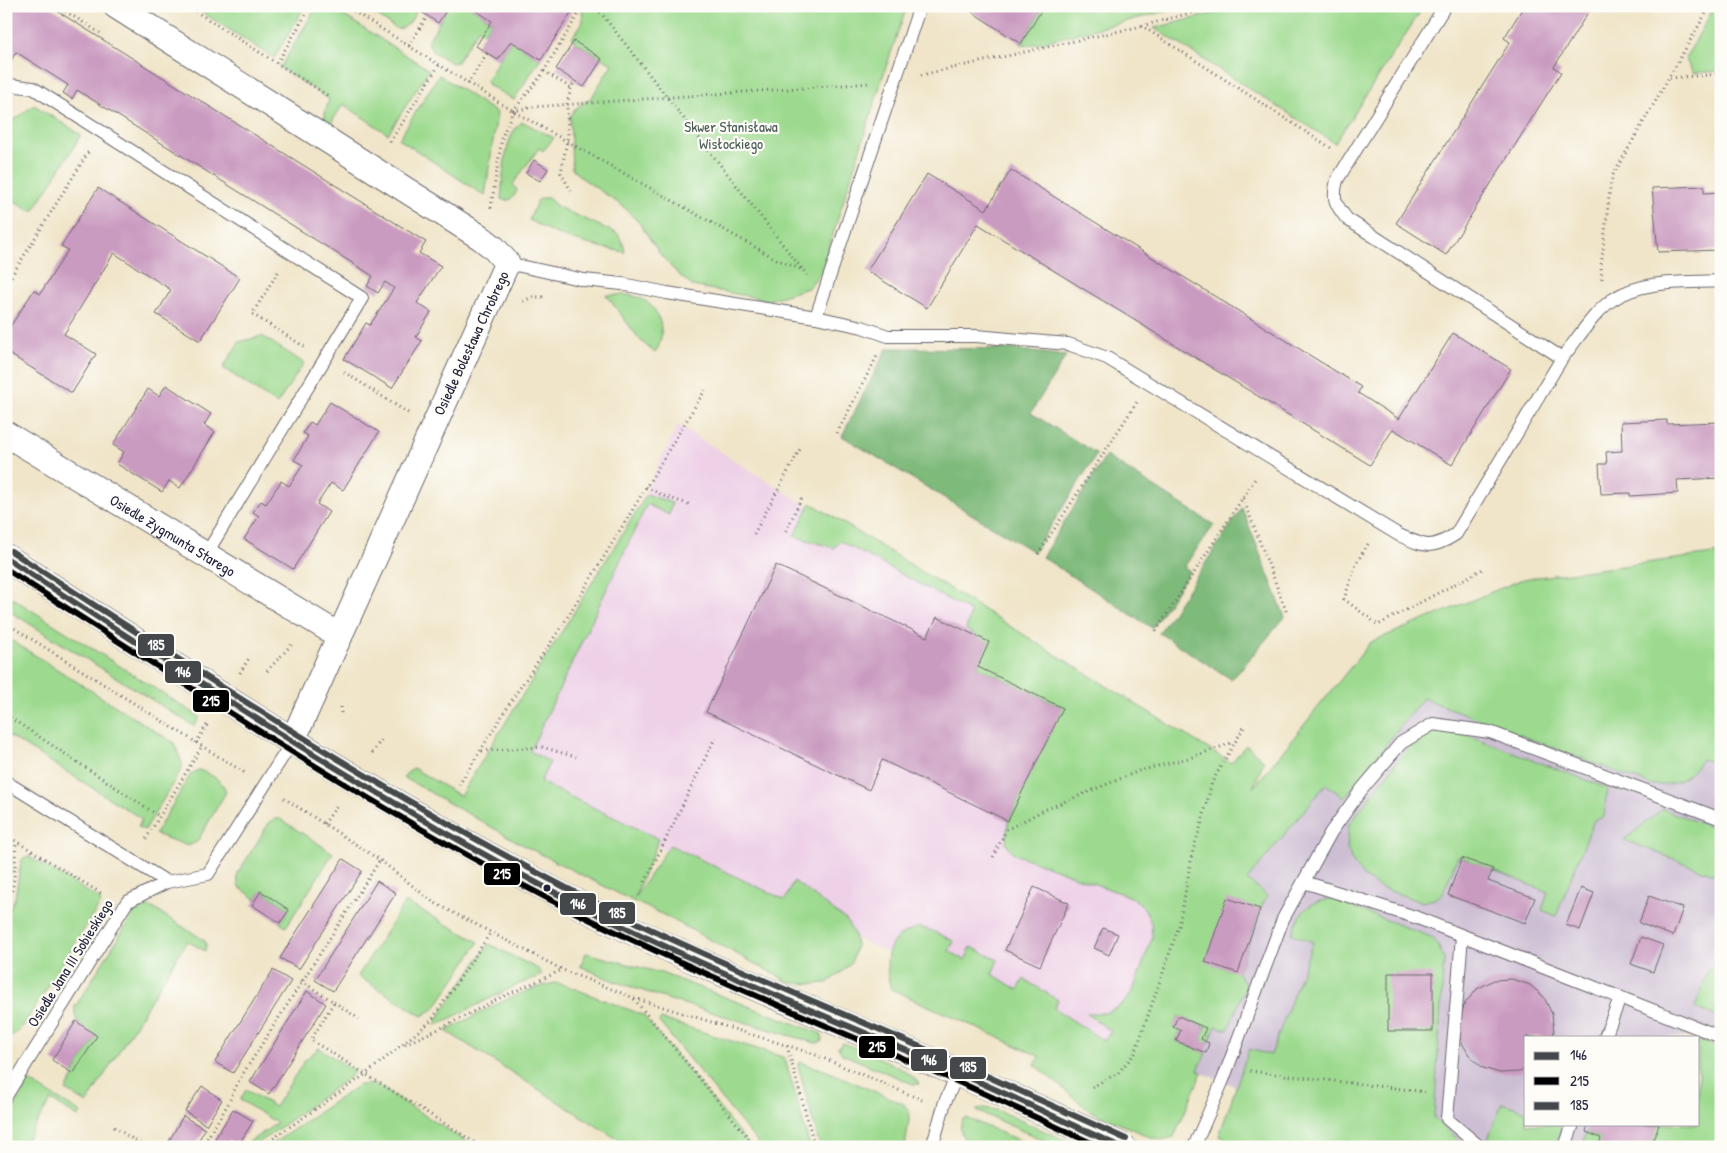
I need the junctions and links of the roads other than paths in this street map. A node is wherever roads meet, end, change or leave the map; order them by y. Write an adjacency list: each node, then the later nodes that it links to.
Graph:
1 (116, 6): 5 (street, Osiedle Bolesława Chrobrego)
2 (920, 6): 7 (lane)
3 (1445, 6): 8 (lane)
4 (6, 88): 10 (lane)
5 (508, 263): 7 (lane); 12 (street, Osiedle Bolesława Chrobrego)
6 (1721, 281): 8 (lane)
7 (816, 317): 8 (lane)
8 (1562, 358)
9 (6, 434): 10 (street, Osiedle Zygmunta Starego)
10 (205, 556): 12 (street, Osiedle Zygmunta Starego)
11 (6, 558): 13 (street)
12 (340, 636): 13 (street, Osiedle Bolesława Chrobrego)
13 (292, 742): 16 (lane, Osiedle Jana III Sobieskiego); 22 (street)
14 (6, 782): 16 (lane)
15 (1721, 819): 17 (lane)
16 (167, 882): 23 (lane, Osiedle Jana III Sobieskiego)
17 (1304, 882): 18 (lane); 27 (lane)
18 (1462, 936): 19 (lane); 28 (lane)
19 (1620, 998): 20 (lane); 21 (lane)
20 (1605, 1036)
21 (1721, 1038)
22 (958, 1073): 25 (lane); 26 (street)
23 (6, 1096)
24 (1572, 1126): 29 (lane)
25 (932, 1147)
26 (1122, 1147)
27 (1194, 1147)
28 (1480, 1147)
29 (1565, 1147)

